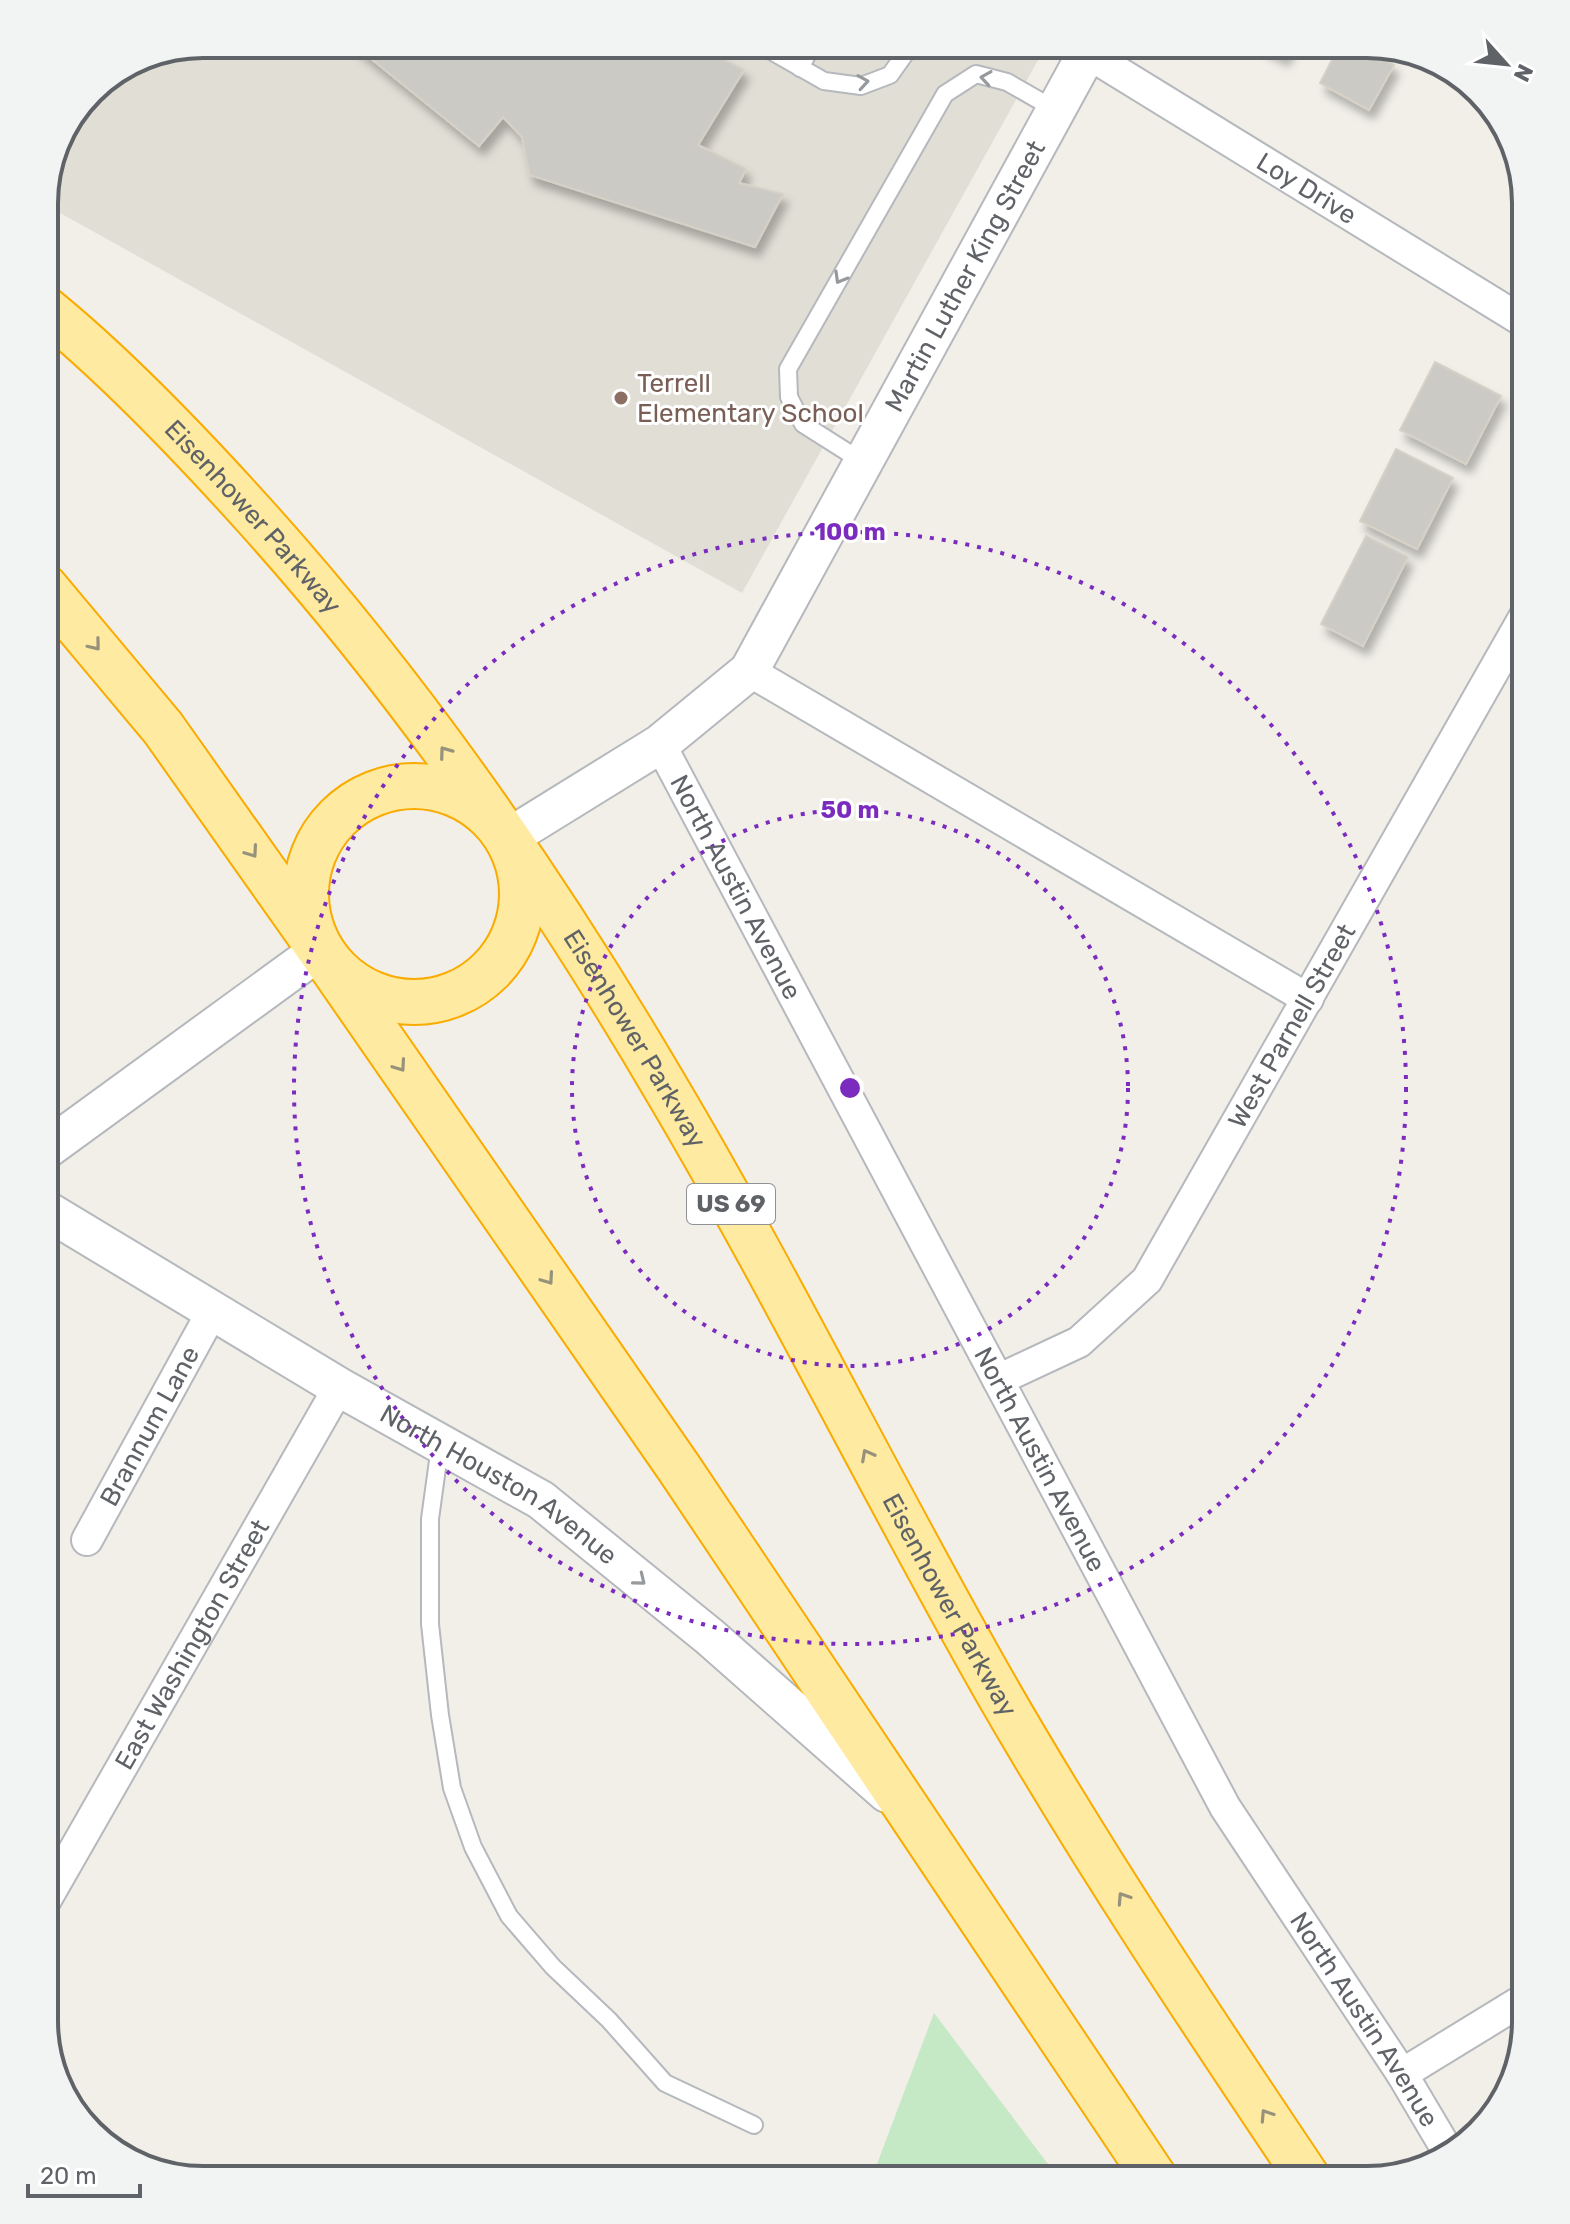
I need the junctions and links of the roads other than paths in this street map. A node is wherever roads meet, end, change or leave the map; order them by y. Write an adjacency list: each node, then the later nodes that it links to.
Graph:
1 (783, 58): 6 (lane)
2 (805, 58): 6 (lane)
3 (902, 58): 6 (lane, one-way to 3)
4 (1085, 58): 7 (street, Martin Luther King Street)
5 (1106, 58): 8 (street, Loy Drive)
6 (800, 68)
7 (1056, 110): 10 (street, Martin Luther King Street); 10 (lane, one-way to 10)
8 (1512, 314)
9 (58, 321): 15 (highway, Eisenhower Parkway / US 69, one-way to 9)
10 (863, 462): 13 (street, Martin Luther King Street)
11 (58, 603): 16 (highway, one-way to 16)
12 (1512, 639): 17 (street, West Parnell Street)
13 (749, 671): 14 (street, Martin Luther King Street); 17 (street)
14 (660, 744): 15 (street, Martin Luther King Street); 21 (street, North Austin Avenue)
15 (508, 838): 16 (highway); 16 (highway); 32 (highway, Eisenhower Parkway / US 69, one-way to 15)
16 (320, 950): 18 (street); 25 (highway, one-way to 25)
17 (1308, 999): 21 (street, West Parnell Street)
18 (58, 1141)
19 (58, 1218): 20 (street, North Houston Avenue)
20 (212, 1312): 22 (street, North Houston Avenue); 24 (street, Brannum Lane)
21 (998, 1380): 28 (street, North Austin Avenue)
22 (339, 1387): 23 (street, North Houston Avenue); 26 (street, East Washington Street)
23 (441, 1444): 25 (street, North Houston Avenue, one-way to 25); 29 (lane)
24 (87, 1540)
25 (911, 1815): 31 (highway)
26 (58, 1879)
27 (1512, 2007): 28 (street)
28 (1402, 2074): 30 (street, North Austin Avenue)
29 (754, 2125)
30 (1443, 2144)
31 (1147, 2166)
32 (1300, 2166)

